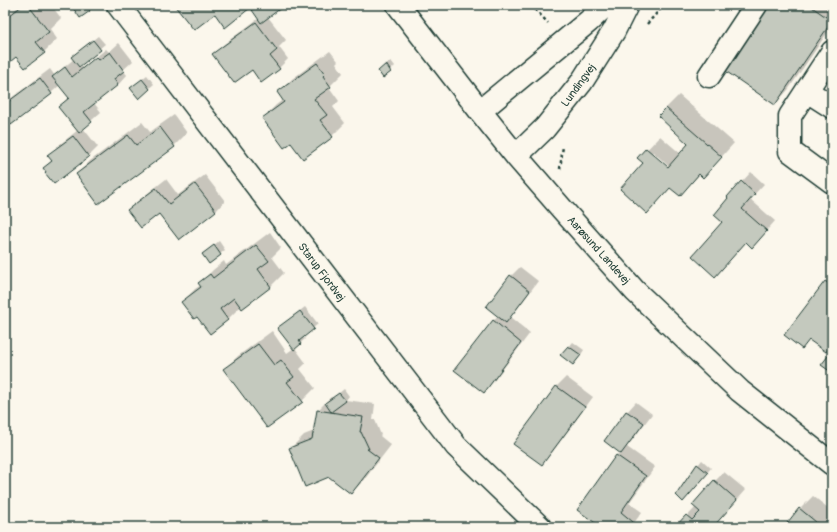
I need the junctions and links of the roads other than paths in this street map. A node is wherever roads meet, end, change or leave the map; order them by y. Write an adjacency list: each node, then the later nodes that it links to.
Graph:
1 (118, 5): 14 (street, Starup Fjordvej)
2 (398, 5): 10 (street, Aarøsund Landevej)
3 (606, 5): 10 (street)
4 (627, 5): 11 (street, Lundingvej)
5 (756, 5): 7 (street)
6 (832, 52): 8 (street)
7 (709, 76)
8 (806, 91): 9 (street); 12 (street)
9 (832, 107)
10 (480, 111): 11 (street, Aarøsund Landevej)
11 (516, 156): 13 (street, Aarøsund Landevej)
12 (832, 182)
13 (832, 464)
14 (540, 527)

